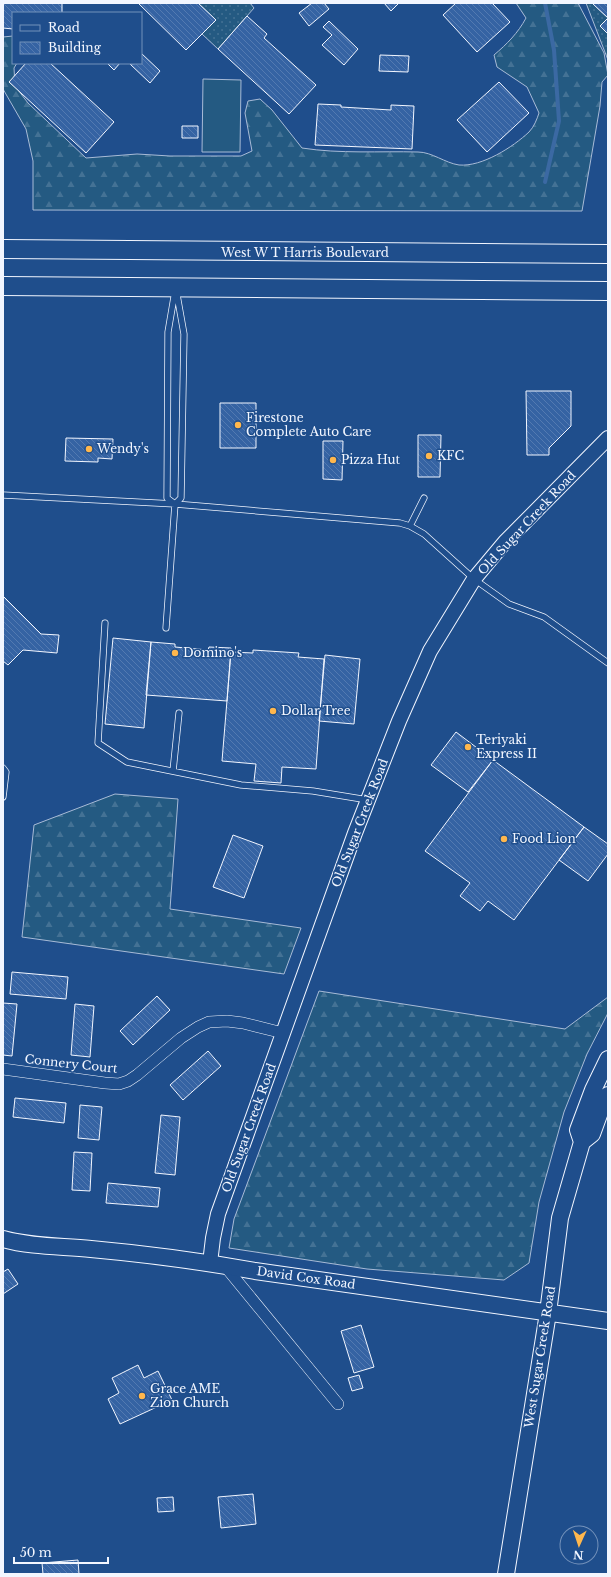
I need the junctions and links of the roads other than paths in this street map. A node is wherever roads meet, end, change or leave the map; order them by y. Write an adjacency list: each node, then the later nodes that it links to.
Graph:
1 (3, 250): 2 (main road, West W T Harris Boulevard)
2 (608, 254)
3 (3, 286): 4 (main road)
4 (176, 287): 5 (main road); 9 (lane); 9 (lane)
5 (608, 291)
6 (608, 438): 11 (street, Old Sugar Creek Road)
7 (3, 495): 9 (lane)
8 (424, 498): 10 (lane)
9 (175, 504): 10 (lane); 13 (lane)
10 (410, 526): 11 (lane)
11 (474, 579): 14 (lane); 19 (street, Old Sugar Creek Road)
12 (105, 623): 17 (lane)
13 (166, 628)
14 (608, 663)
15 (179, 713): 17 (lane)
16 (3, 768): 18 (lane)
17 (173, 771): 19 (lane)
18 (3, 797)
19 (368, 800): 20 (street, Old Sugar Creek Road)
20 (283, 1033): 22 (street, Connery Court); 26 (street, Old Sugar Creek Road)
21 (608, 1058): 24 (main road, West Sugar Creek Road)
22 (3, 1069)
23 (608, 1095): 24 (main road, West Sugar Creek Road)
24 (582, 1142): 27 (main road, West Sugar Creek Road)
25 (3, 1239): 26 (main road, David Cox Road)
26 (217, 1264): 27 (main road, David Cox Road); 29 (street)
27 (548, 1313): 28 (main road, David Cox Road); 30 (main road, West Sugar Creek Road)
28 (608, 1321)
29 (338, 1404)
30 (506, 1574)

